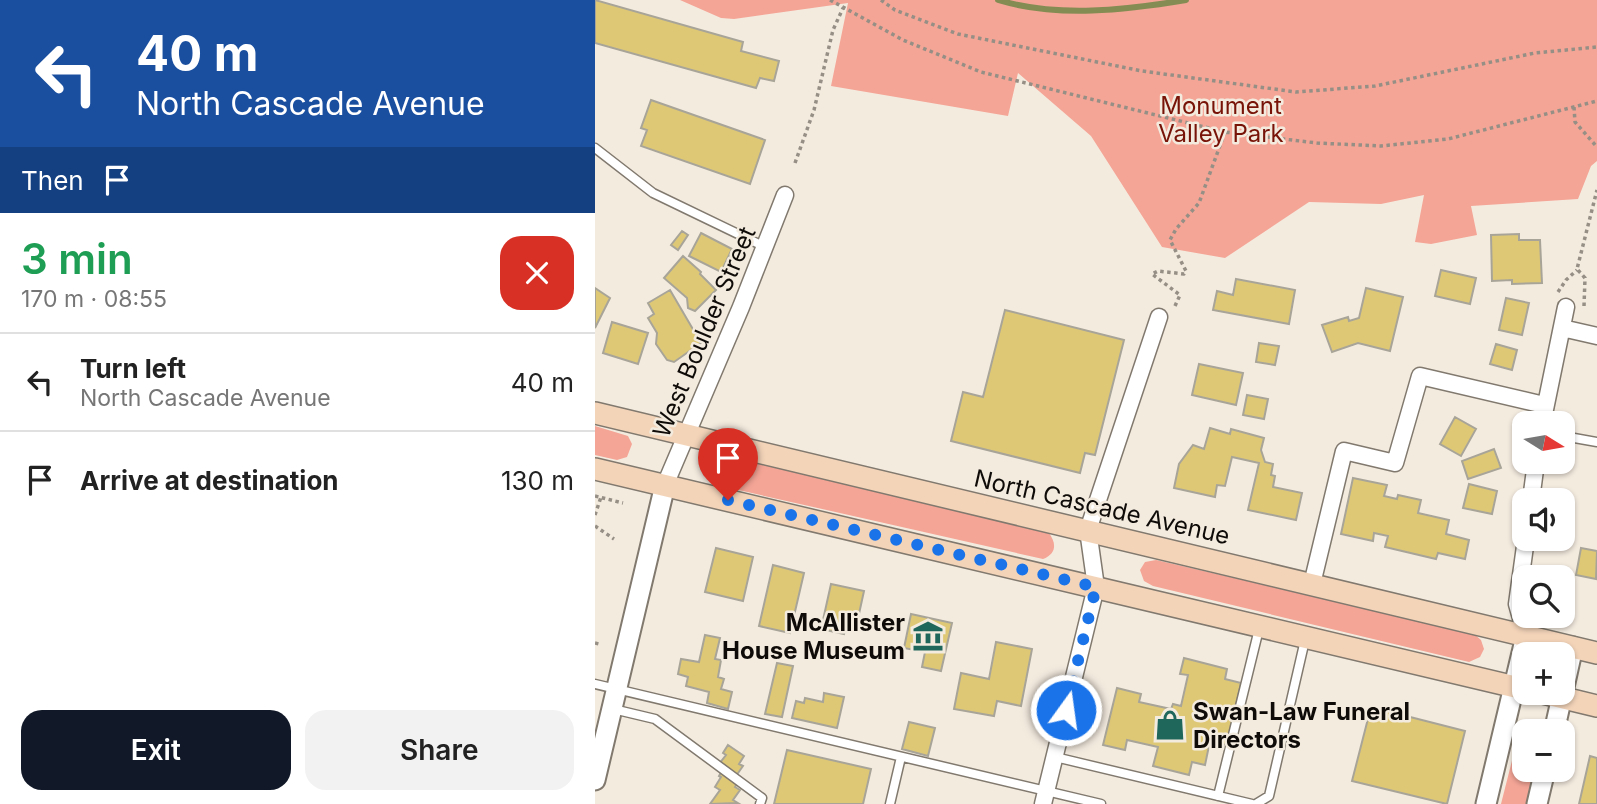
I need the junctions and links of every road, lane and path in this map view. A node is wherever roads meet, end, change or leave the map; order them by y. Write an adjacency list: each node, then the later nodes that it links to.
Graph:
1 (830, 0): 3 (path)
2 (881, 0): 4 (path)
3 (843, 8): 7 (path); 10 (path)
4 (1597, 47)
5 (1597, 101): 6 (path)
6 (1574, 107): 7 (path); 8 (path)
7 (1225, 132): 16 (path)
8 (1597, 147)
9 (595, 148): 13 (lane)
10 (795, 163)
11 (1597, 190): 14 (path)
12 (785, 195): 13 (street, West Boulder Street)
13 (765, 247): 23 (street, West Boulder Street)
14 (1577, 270): 15 (path); 19 (path)
15 (1560, 302): 18 (street)
16 (1175, 306)
17 (1159, 317): 33 (street)
18 (1562, 328): 19 (street); 20 (street)
19 (1589, 335)
20 (1544, 405): 21 (street); 36 (street)
21 (1543, 411)
22 (595, 413): 23 (main road, North Cascade Avenue)
23 (685, 435): 27 (street, West Boulder Street); 33 (main road, North Cascade Avenue)
24 (1575, 438): 25 (lane)
25 (1597, 442)
26 (595, 468): 27 (main road)
27 (665, 485): 37 (main road); 47 (street)
28 (595, 496): 29 (path)
29 (601, 498): 30 (path); 31 (path)
30 (623, 503)
31 (595, 515)
32 (595, 526): 34 (path)
33 (1088, 530): 36 (main road, North Cascade Avenue); 37 (street)
34 (614, 539)
35 (1524, 551): 39 (street)
36 (1313, 584): 39 (main road, North Cascade Avenue)
37 (1096, 587): 38 (main road); 53 (street)
38 (1260, 626): 40 (main road); 56 (lane)
39 (1526, 636): 41 (street); 42 (main road, North Cascade Avenue)
40 (1306, 637): 46 (main road); 61 (lane)
41 (1525, 642)
42 (1550, 642)
43 (1575, 648): 44 (main road, North Cascade Avenue)
44 (1597, 653)
45 (595, 684): 47 (lane)
46 (1512, 686)
47 (617, 689): 51 (street); 52 (lane)
48 (1575, 701): 50 (main road)
49 (1515, 705): 62 (street)
50 (1597, 706)
51 (612, 709): 54 (street); 58 (lane)
52 (901, 757): 57 (lane); 59 (lane)
53 (1055, 757): 56 (lane); 57 (street)
54 (595, 780)
55 (1542, 782): 63 (street)
56 (1218, 796): 61 (lane)
57 (1045, 797): 60 (lane)
58 (760, 804)
59 (890, 804)
60 (1101, 804)
61 (1254, 804)
62 (1486, 804)
63 (1537, 804)

